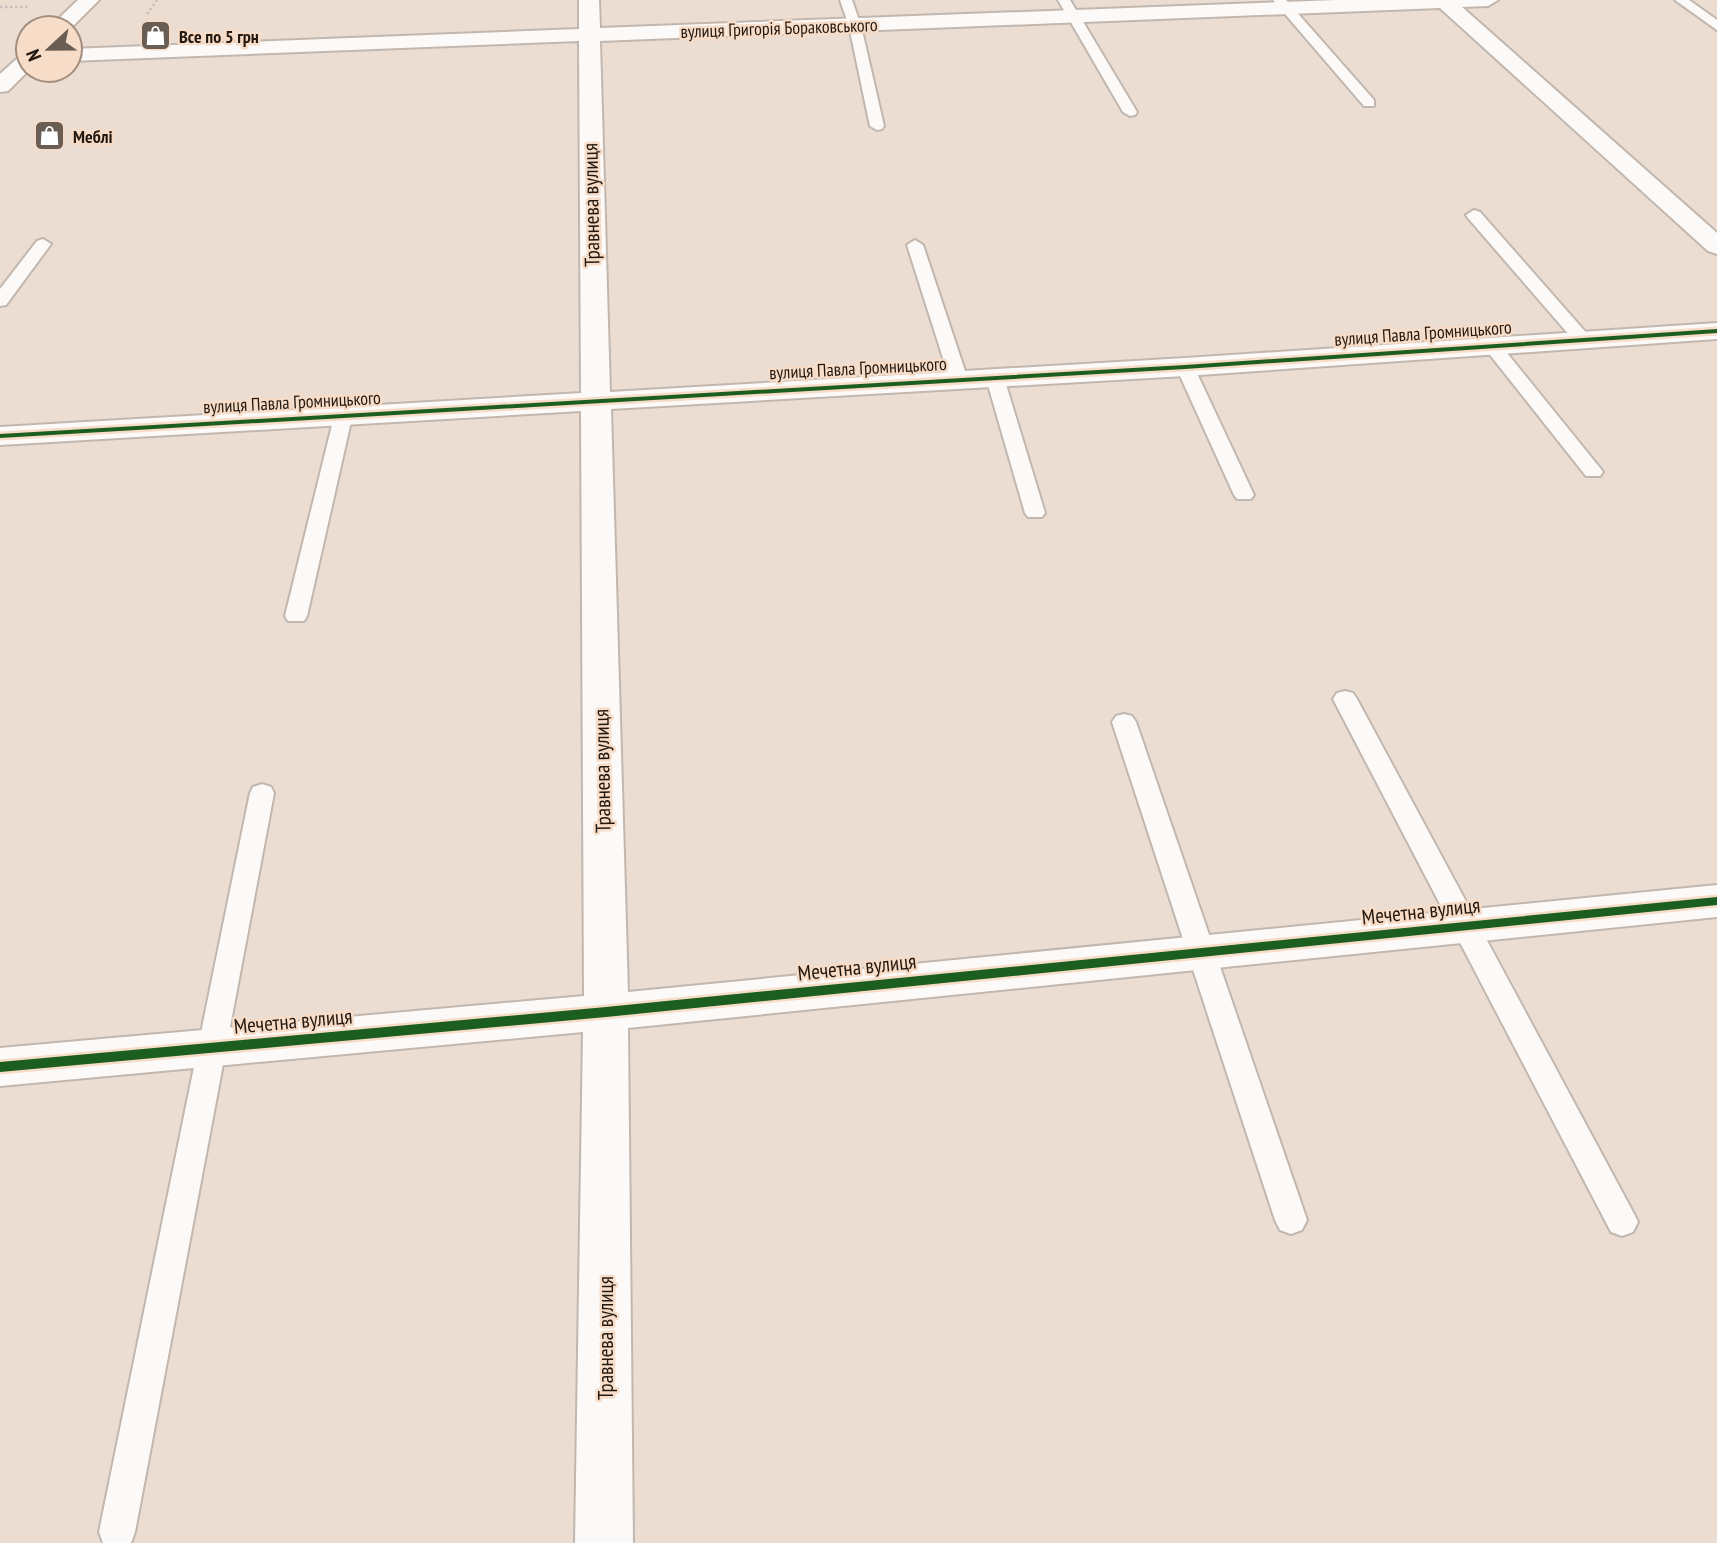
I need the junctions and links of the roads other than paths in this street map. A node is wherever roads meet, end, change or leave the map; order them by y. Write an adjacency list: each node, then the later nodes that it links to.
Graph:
1 (89, 0): 8 (street)
2 (846, 0): 11 (lane)
3 (1064, 0): 10 (lane)
4 (1488, 0): 6 (street, вулиця Григорія Бораковського)
5 (1681, 0): 12 (lane)
6 (1444, 1): 7 (street, вулиця Григорія Бораковського); 22 (street)
7 (1283, 4): 10 (street, вулиця Григорія Бораковського); 16 (lane)
8 (74, 14)
9 (589, 17): 11 (street, вулиця Григорія Бораковського); 13 (street, вулиця Григорія Бораковського); 30 (street, Травнева вулиця)
10 (1076, 18): 11 (street, вулиця Григорія Бораковського); 17 (lane)
11 (855, 26): 18 (lane)
12 (1717, 26)
13 (84, 54)
14 (14, 72): 15 (street)
15 (0, 86)
16 (1369, 103)
17 (1130, 112)
18 (877, 126)
19 (1474, 215): 25 (lane)
20 (43, 244): 23 (lane)
21 (915, 246): 29 (lane)
22 (1717, 246)
23 (0, 300)
24 (1717, 331): 25 (street, вулиця Павла Громницького)
25 (1583, 340): 26 (street, вулиця Павла Громницького)
26 (1492, 346): 27 (street, вулиця Павла Громницького); 33 (lane)
27 (1185, 367): 28 (street, вулиця Павла Громницького); 34 (lane)
28 (995, 378): 29 (street, вулиця Павла Громницького); 35 (lane)
29 (960, 380): 30 (street, вулиця Павла Громницького)
30 (595, 400): 31 (street, вулиця Павла Громницького); 43 (street, Травнева вулиця)
31 (343, 417): 32 (street, вулиця Павла Громницького); 36 (lane)
32 (0, 436)
33 (1593, 472)
34 (1244, 495)
35 (1035, 513)
36 (296, 616)
37 (1345, 699): 41 (lane)
38 (1124, 722): 42 (lane)
39 (262, 793): 44 (lane)
40 (1717, 901): 41 (street, Мечетна вулиця)
41 (1465, 926): 42 (street, Мечетна вулиця); 47 (lane)
42 (1202, 952): 43 (street, Мечетна вулиця); 46 (lane)
43 (606, 1012): 44 (street, Мечетна вулиця); 49 (street, Травнева вулиця)
44 (213, 1048): 45 (street, Мечетна вулиця); 48 (lane)
45 (0, 1067)
46 (1291, 1220)
47 (1622, 1222)
48 (117, 1532)
49 (604, 1543)

